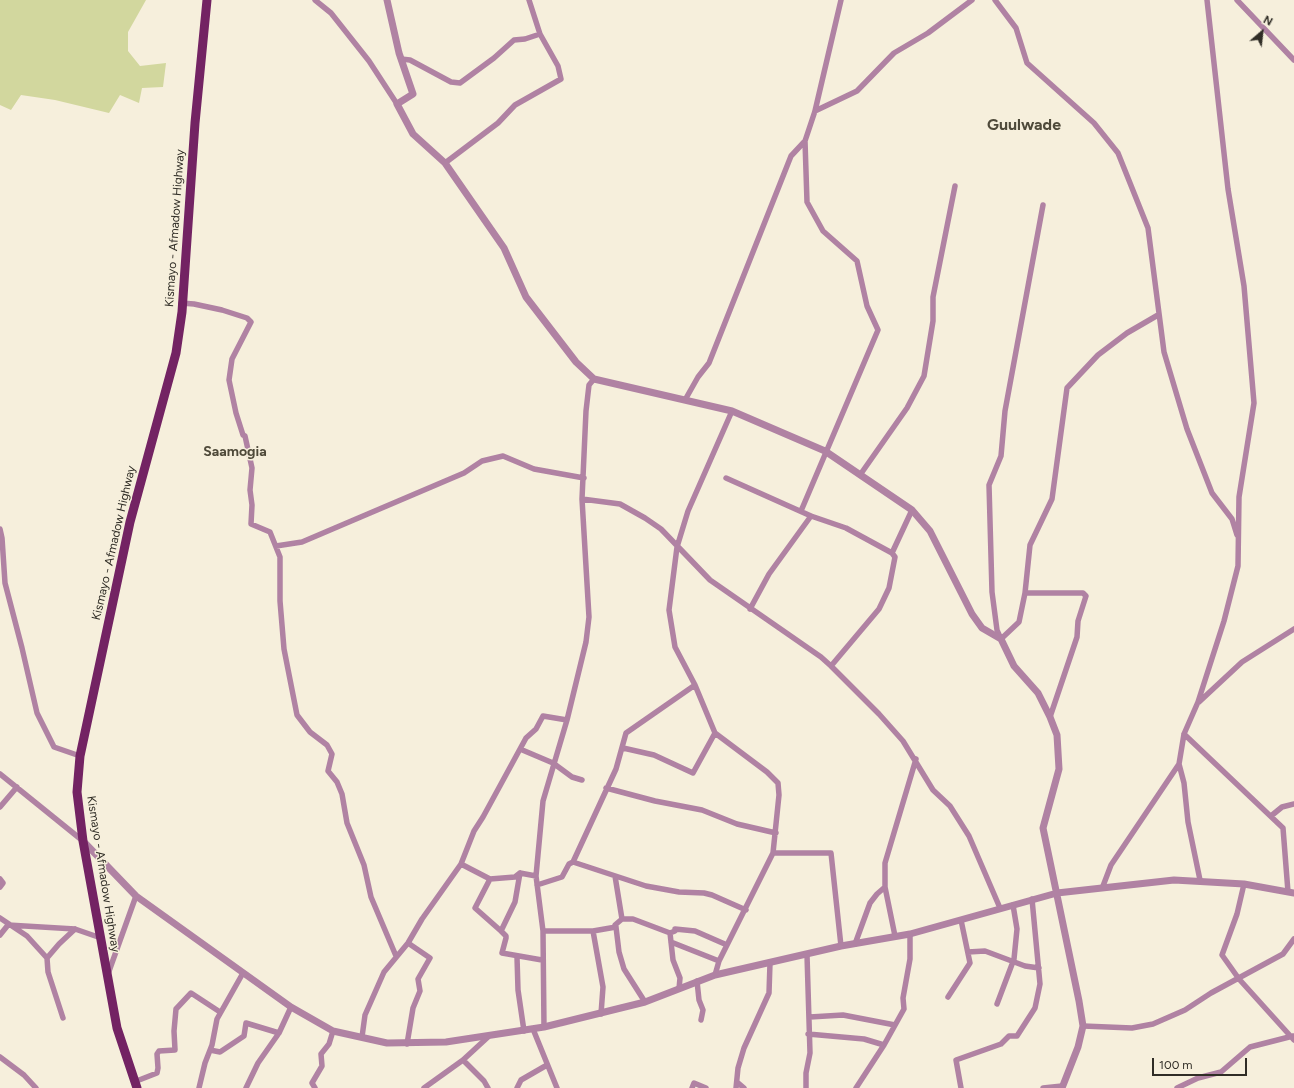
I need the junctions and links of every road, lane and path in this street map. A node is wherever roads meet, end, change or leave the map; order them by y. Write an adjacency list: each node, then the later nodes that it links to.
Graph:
1 (207, 0): 19 (main road, Kismayo - Afmadow Highway)
2 (316, 0): 13 (street)
3 (387, 0): 11 (street)
4 (529, 0): 10 (street)
5 (841, 0): 14 (street)
6 (972, 0): 14 (street)
7 (995, 0): 20 (street)
8 (1207, 0): 33 (street)
9 (1237, 0): 12 (street)
10 (540, 34): 11 (street); 16 (street)
11 (401, 59): 13 (street)
12 (1294, 60)
13 (397, 104): 16 (street)
14 (815, 111): 15 (street)
15 (805, 141): 22 (street); 24 (street)
16 (445, 163): 21 (street)
17 (955, 186): 25 (street)
18 (1042, 205): 40 (street)
19 (181, 303): 34 (street); 50 (main road, Kismayo - Afmadow Highway)
20 (1158, 315): 33 (street); 37 (street)
21 (594, 379): 22 (street); 26 (street)
22 (685, 400): 23 (street)
23 (732, 411): 24 (street); 35 (street)
24 (825, 451): 25 (street); 30 (street)
25 (860, 475): 29 (street)
26 (584, 478): 28 (street); 34 (street)
27 (726, 478): 30 (street)
28 (582, 499): 35 (street); 45 (street)
29 (912, 510): 36 (street); 40 (street)
30 (801, 511): 31 (street)
31 (811, 516): 36 (street); 38 (street)
32 (0, 529): 50 (street)
33 (1239, 541): 43 (street)
34 (276, 546): 106 (street)
35 (677, 547): 38 (street); 42 (street)
36 (892, 552): 41 (street)
37 (1025, 593): 40 (street); 44 (street)
38 (750, 609): 41 (street)
39 (1294, 629): 43 (street)
40 (1001, 639): 44 (street)
41 (831, 666): 51 (street)
42 (695, 685): 46 (street); 48 (street)
43 (1198, 702): 47 (street)
44 (1050, 716): 77 (street)
45 (566, 720): 49 (street); 52 (street)
46 (715, 733): 48 (street); 61 (street)
47 (1184, 734): 53 (street); 60 (street)
48 (623, 748): 57 (street)
49 (520, 749): 52 (street); 65 (street)
50 (80, 756): 62 (main road, Kismayo - Afmadow Highway)
51 (916, 759): 76 (street); 82 (street)
52 (553, 763): 55 (street); 67 (street)
53 (1179, 764): 71 (street); 74 (street)
54 (0, 774): 56 (street)
55 (582, 780)
56 (17, 787): 59 (street); 62 (street)
57 (606, 788): 61 (street); 64 (street)
58 (1294, 804): 60 (street)
59 (0, 807)
60 (1271, 816): 78 (street)
61 (776, 833): 63 (street)
62 (83, 842): 79 (street); 97 (main road, Kismayo - Afmadow Highway)
63 (773, 853): 83 (street); 103 (street)
64 (573, 862): 68 (street); 73 (street)
65 (461, 864): 69 (street); 100 (street)
66 (520, 873): 67 (street); 69 (street); 92 (street)
67 (536, 876): 73 (street)
68 (615, 876): 83 (street); 85 (street)
69 (490, 879): 92 (street)
70 (0, 880): 75 (street)
71 (1200, 880): 72 (street); 74 (street)
72 (1244, 884): 78 (street); 117 (street)
73 (537, 885): 90 (street)
74 (1103, 886): 77 (street)
75 (0, 887)
76 (885, 887): 96 (street); 101 (street)
77 (1057, 893): 80 (street); 130 (street)
78 (1291, 893)
79 (136, 896): 114 (street); 115 (street)
80 (1032, 900): 81 (street); 113 (street)
81 (1013, 905): 82 (street); 111 (street)
82 (1000, 908): 86 (street)
83 (746, 910): 102 (street)
84 (0, 918): 87 (street)
85 (622, 919): 88 (street); 93 (street)
86 (961, 920): 95 (street); 104 (street)
87 (8, 925): 89 (street); 94 (street); 108 (street)
88 (616, 927): 91 (street); 121 (street)
89 (75, 929): 97 (street); 108 (street)
90 (543, 931): 91 (street); 109 (street)
91 (593, 931): 125 (street)
92 (501, 932): 107 (street)
93 (670, 933): 99 (street); 102 (street)
94 (0, 934)
95 (910, 934): 96 (street); 129 (street)
96 (895, 936): 101 (street)
97 (101, 938): 115 (main road, Kismayo - Afmadow Highway)
98 (1294, 939): 117 (street)
99 (671, 942): 110 (street); 119 (street)
100 (408, 943): 106 (street); 140 (street)
101 (855, 944): 103 (street)
102 (727, 945): 110 (street)
103 (841, 946): 105 (street)
104 (968, 952): 111 (street); 120 (street)
105 (807, 955): 112 (street); 126 (street)
106 (396, 956): 137 (street)
107 (517, 956): 109 (street); 134 (street)
108 (47, 958): 127 (street)
109 (542, 960): 131 (street)
110 (719, 961): 116 (street)
111 (1013, 962): 113 (street); 122 (street)
112 (770, 963): 116 (street); 146 (street)
113 (1040, 968): 163 (street)
114 (243, 972): 123 (street); 124 (street)
115 (108, 974): 147 (main road, Kismayo - Afmadow Highway)
116 (715, 975): 118 (street)
117 (1239, 979): 130 (street); 139 (street)
118 (697, 981): 119 (street); 128 (street)
119 (679, 989): 121 (street)
120 (948, 998)
121 (644, 1002): 125 (street)
122 (996, 1004)
123 (291, 1007): 133 (street); 135 (street)
124 (220, 1012): 142 (street); 147 (street)
125 (600, 1014): 131 (street)
126 (810, 1017): 129 (street); 136 (street)
127 (64, 1018)
128 (702, 1020)
129 (895, 1024): 141 (street)
130 (1083, 1026): 148 (street)
131 (544, 1027): 132 (street)
132 (533, 1029): 134 (street); 145 (street)
133 (333, 1031): 137 (street); 152 (street)
134 (524, 1031): 138 (street)
135 (279, 1033): 142 (street); 151 (street)
136 (808, 1034): 141 (street); 161 (street)
137 (362, 1037): 140 (street)
138 (488, 1037): 140 (street); 144 (street)
139 (1293, 1037): 165 (street)
140 (407, 1044)
141 (884, 1045): 162 (street)
142 (210, 1050): 150 (street)
143 (0, 1057): 149 (street)
144 (463, 1060): 153 (street); 154 (street)
145 (547, 1065): 155 (street); 156 (street)
146 (737, 1082): 159 (street); 160 (street)
147 (135, 1085)
148 (1062, 1087): 164 (street)
149 (36, 1088)
150 (199, 1088)
151 (246, 1088)
152 (316, 1088)
153 (424, 1088)
154 (488, 1088)
155 (517, 1088)
156 (557, 1088)
157 (692, 1088): 158 (street)
158 (706, 1088)
159 (736, 1088)
160 (744, 1088)
161 (806, 1088)
162 (857, 1088)
163 (961, 1088)
164 (1043, 1088)
165 (1177, 1088)

